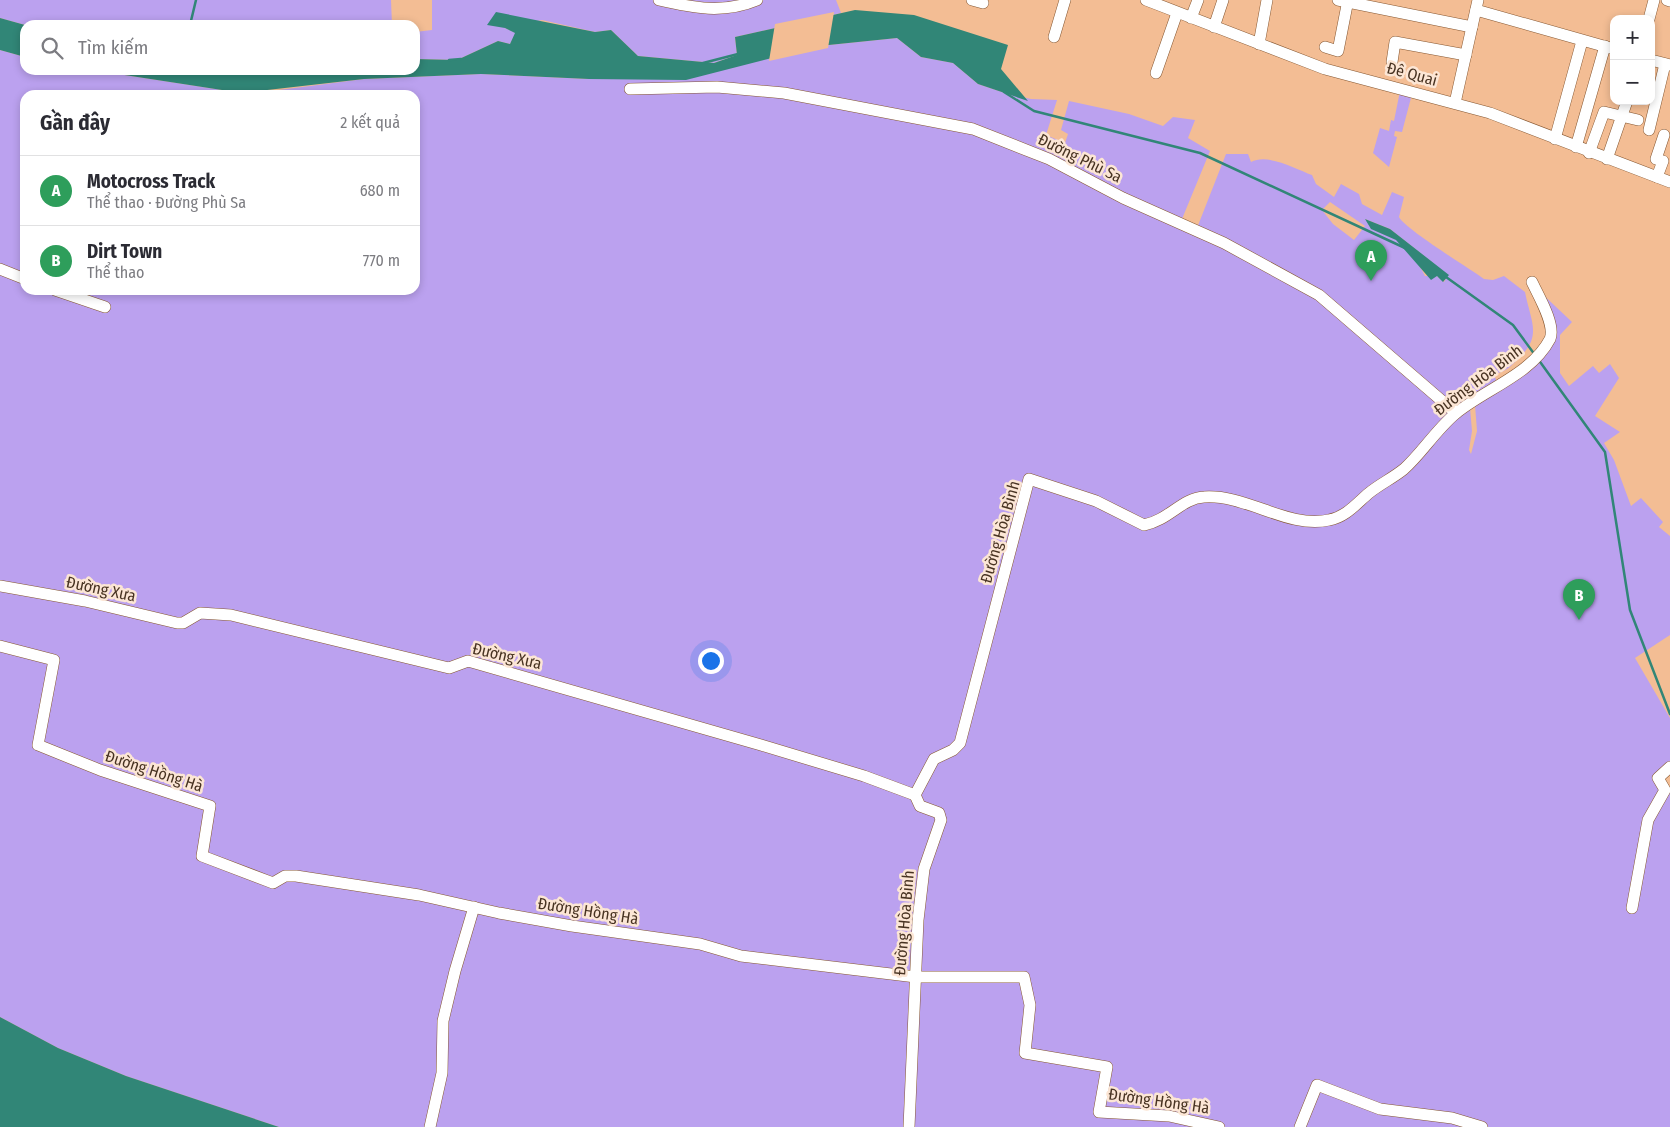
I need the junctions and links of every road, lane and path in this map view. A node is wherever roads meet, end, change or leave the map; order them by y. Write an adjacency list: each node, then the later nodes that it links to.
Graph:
1 (659, 0): 2 (street)
2 (757, 0)
3 (1065, 0): 16 (street)
4 (1146, 0): 11 (street, Đê Quai)
5 (1198, 0): 13 (street)
6 (1223, 0): 14 (street)
7 (1268, 0): 18 (street)
8 (1654, 0): 12 (street)
9 (1345, 1): 15 (street); 19 (street)
10 (1477, 5): 15 (street); 17 (street)
11 (1177, 13): 13 (street, Đê Quai); 24 (street)
12 (1650, 15)
13 (1191, 18): 14 (street, Đê Quai)
14 (1214, 27): 18 (street, Đê Quai)
15 (1472, 27): 21 (street)
16 (1054, 37)
17 (1582, 41): 20 (street); 34 (street)
18 (1259, 44): 27 (street, Đê Quai)
19 (1325, 47)
20 (1610, 47): 35 (street)
21 (1466, 55): 22 (street); 27 (street)
22 (1392, 62)
23 (1667, 64): 26 (street)
24 (1156, 73)
25 (630, 89): 45 (street, Đường Phù Sa)
26 (1655, 93)
27 (1455, 103): 34 (street, Đê Quai)
28 (1626, 105): 30 (street)
29 (1653, 105): 32 (street)
30 (1623, 117): 31 (street); 36 (street); 37 (street)
31 (1638, 120)
32 (1649, 130)
33 (1664, 135): 38 (street)
34 (1555, 139): 35 (street, Đê Quai)
35 (1576, 147): 36 (street, Đê Quai)
36 (1589, 152): 37 (street, Đê Quai)
37 (1607, 160): 38 (street, Đê Quai)
38 (1657, 176): 39 (street, Đê Quai)
39 (1670, 182)
40 (0, 268): 41 (street)
41 (20, 277)
42 (1532, 282): 45 (street, Đường Hòa Bình)
43 (70, 295): 44 (street)
44 (105, 307)
45 (1456, 413): 49 (street, Đường Hòa Bình)
46 (0, 586): 49 (street, Đường Xưa)
47 (0, 646): 50 (street, Đường Hồng Hà)
48 (1670, 767): 51 (street)
49 (914, 795): 52 (street, Đường Hòa Bình)
50 (474, 906): 52 (street, Đường Hồng Hà); 53 (street)
51 (1632, 908)
52 (916, 977): 54 (street, Đường Hòa Bình); 55 (street, Đường Hồng Hà)
53 (430, 1127)
54 (909, 1127)
55 (1219, 1127)
56 (1300, 1127): 57 (street)
57 (1482, 1127)

